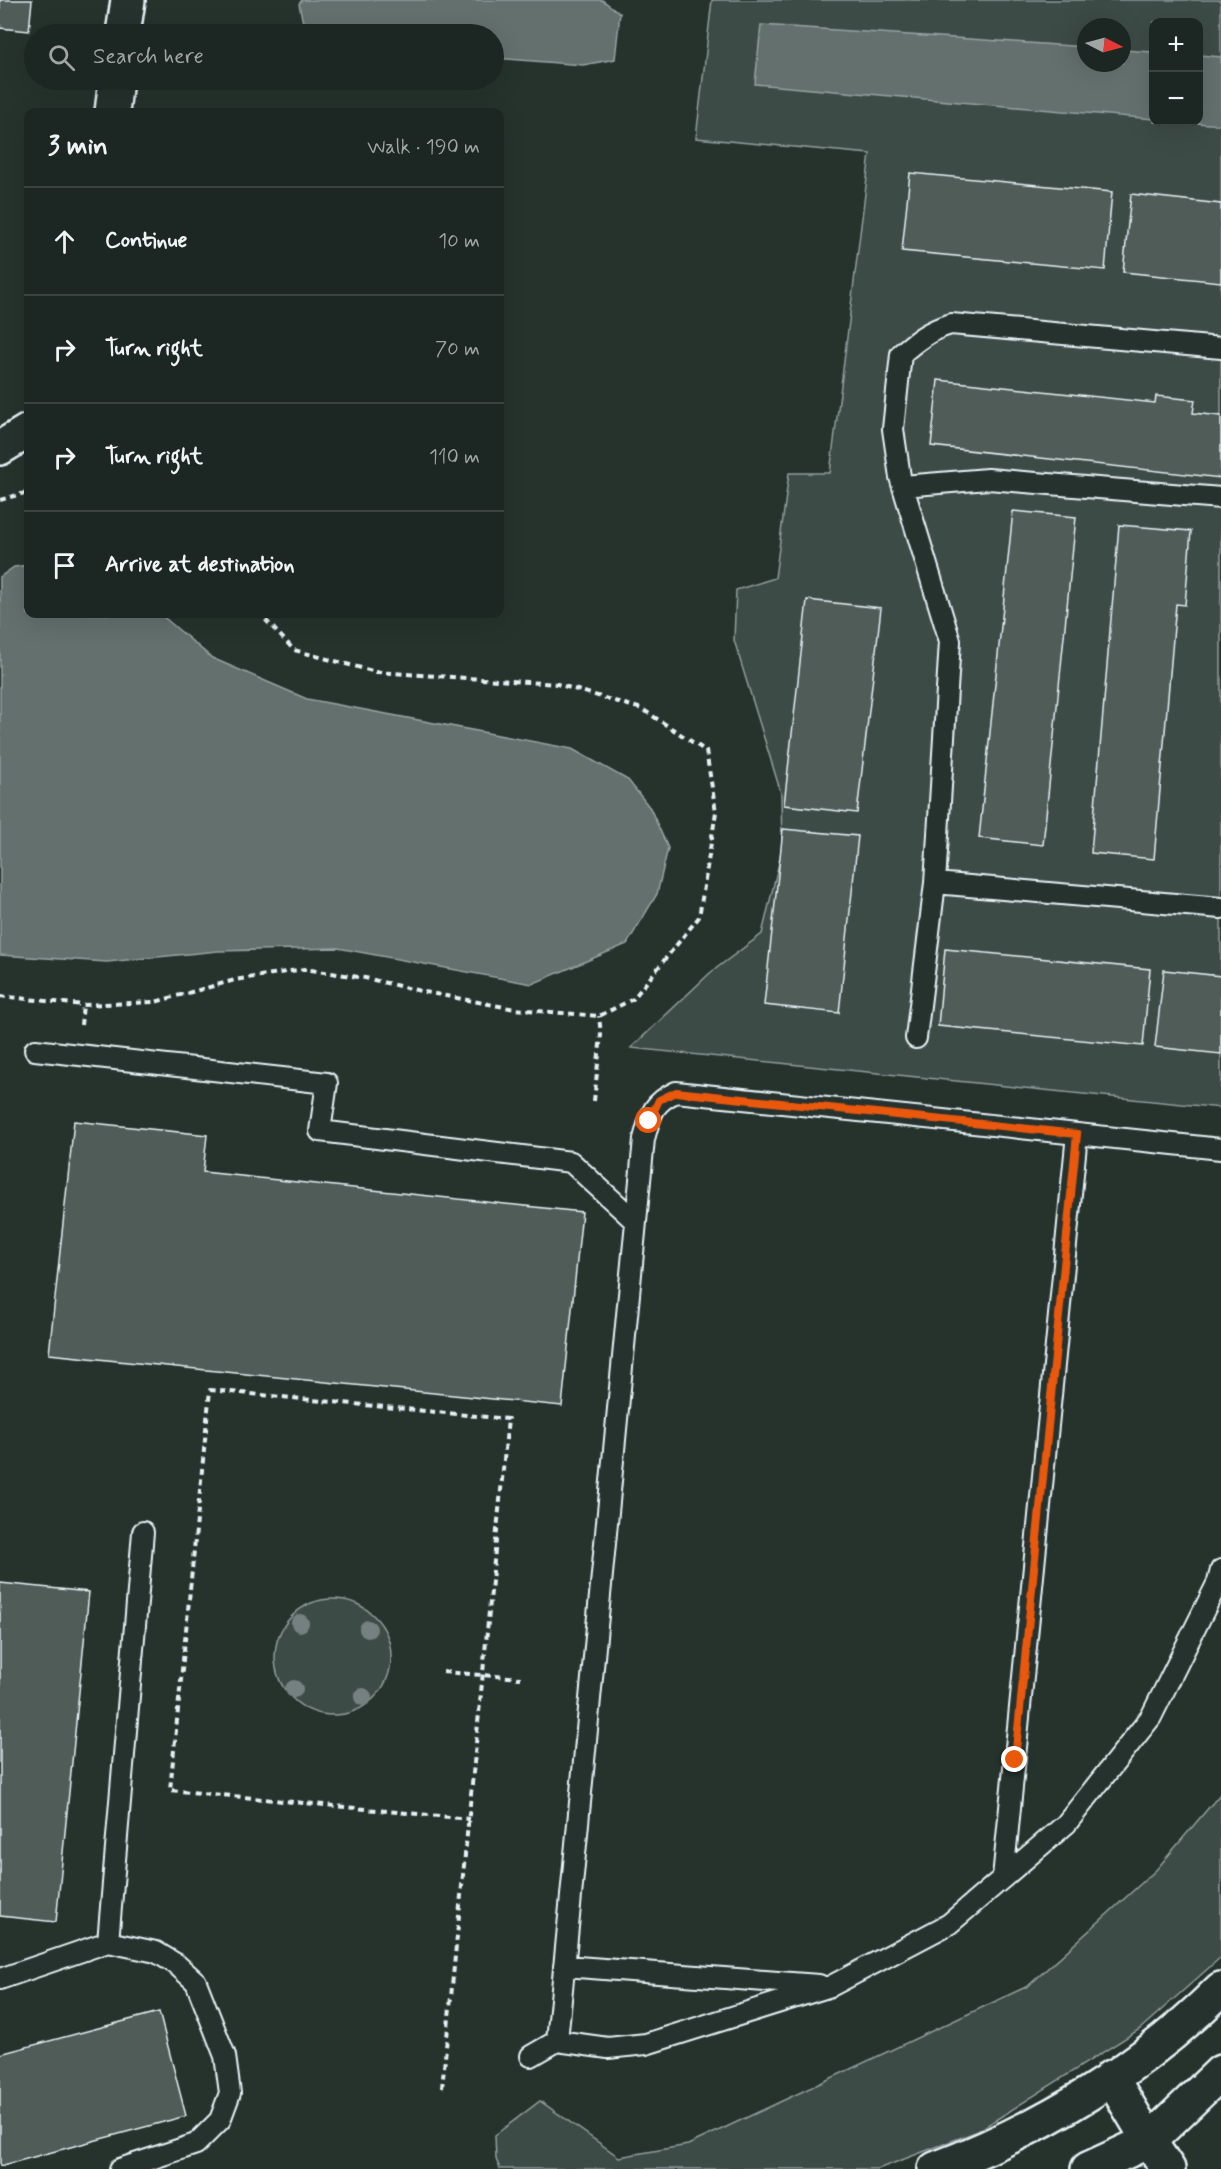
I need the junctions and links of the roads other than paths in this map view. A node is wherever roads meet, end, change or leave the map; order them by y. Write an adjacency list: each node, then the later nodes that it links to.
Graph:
1 (128, 0): 2 (street)
2 (124, 24)
3 (115, 90): 4 (street)
4 (112, 108)
5 (1221, 348): 8 (lane)
6 (24, 433): 7 (street)
7 (0, 448)
8 (903, 486): 9 (lane); 10 (lane)
9 (1221, 498)
10 (935, 883): 11 (lane); 12 (lane)
11 (1221, 908)
12 (916, 1038)
13 (35, 1050): 16 (lane)
14 (1077, 1134): 15 (lane); 16 (lane); 19 (lane)
15 (1221, 1149)
16 (636, 1222): 21 (lane)
17 (143, 1532): 20 (lane)
18 (1221, 1570): 19 (lane)
19 (1003, 1878): 23 (lane)
20 (108, 1942): 22 (lane); 30 (lane)
21 (564, 1966): 23 (lane); 25 (lane)
22 (0, 1979)
23 (831, 1986): 25 (lane)
24 (1221, 1989): 28 (street)
25 (557, 2041): 26 (lane)
26 (531, 2056)
27 (1221, 2072): 29 (street)
28 (1111, 2077): 29 (street); 31 (street)
29 (1149, 2141): 32 (street); 33 (street)
30 (120, 2169)
31 (935, 2169)
32 (1088, 2169)
33 (1168, 2169)

